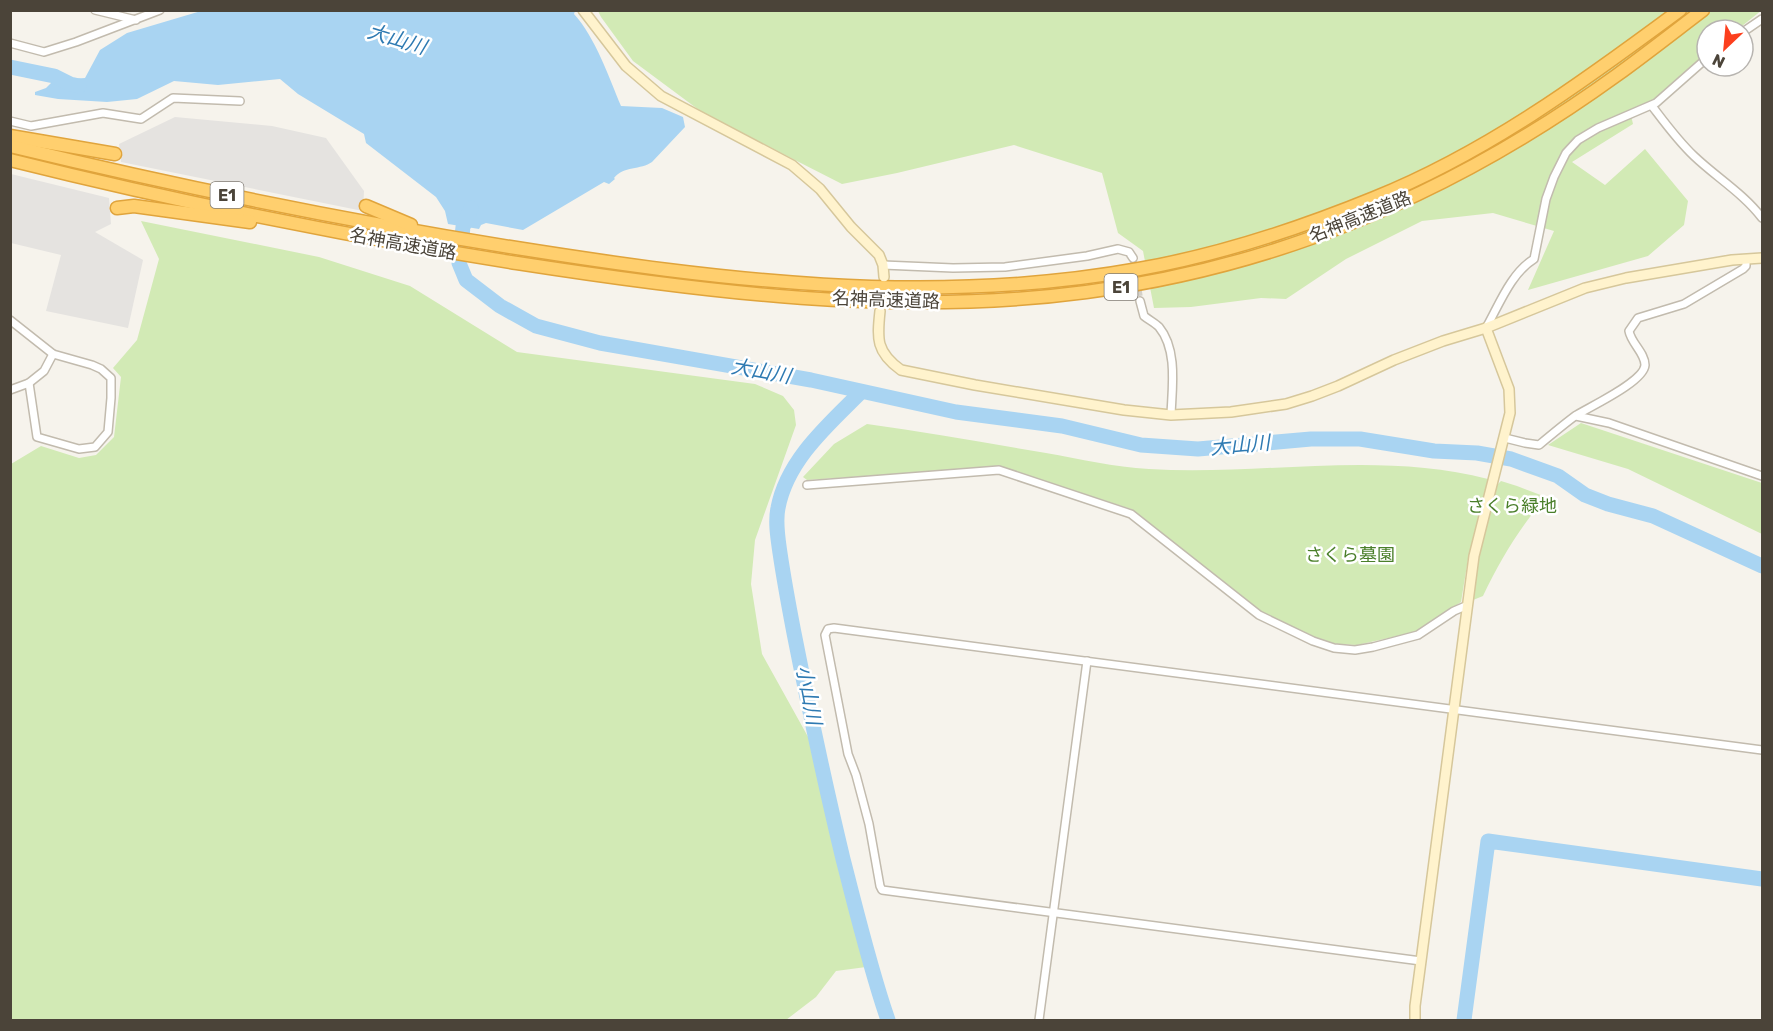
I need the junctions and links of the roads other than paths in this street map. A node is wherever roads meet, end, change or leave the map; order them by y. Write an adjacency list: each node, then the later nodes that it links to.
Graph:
1 (160, 10): 6 (street)
2 (584, 10): 24 (street)
3 (1680, 10): 20 (highway, 名神高速道路 / E1)
4 (1703, 10): 19 (highway, 名神高速道路 / E1)
5 (96, 11): 6 (street)
6 (136, 20): 7 (street)
7 (10, 43)
8 (1695, 68): 10 (street)
9 (240, 101): 11 (street)
10 (1652, 106): 18 (street); 29 (street)
11 (10, 121)
12 (10, 136): 14 (highway)
13 (10, 146): 20 (highway, 名神高速道路 / E1)
14 (115, 154)
15 (10, 160): 19 (highway, 名神高速道路 / E1)
16 (366, 206): 20 (highway)
17 (117, 208): 19 (highway)
18 (1762, 218)
19 (364, 237)
20 (446, 237)
21 (1133, 258): 24 (street)
22 (1762, 258): 23 (street)
23 (1746, 259): 29 (street); 34 (street)
24 (883, 265): 25 (street)
25 (884, 277)
26 (1140, 301): 33 (street)
27 (880, 311): 33 (street)
28 (10, 320): 30 (street)
29 (1485, 328): 33 (street); 35 (street)
30 (53, 354): 31 (street); 31 (street)
31 (29, 383): 32 (street)
32 (10, 390)
33 (1171, 415)
34 (1576, 416): 35 (street); 36 (street)
35 (1504, 439): 38 (street)
36 (1762, 476)
37 (807, 485): 38 (street)
38 (1468, 605): 40 (street)
39 (1087, 661): 40 (street); 42 (street); 42 (street)
40 (1454, 709): 41 (street); 43 (street)
41 (1762, 750)
42 (1053, 912): 43 (street); 44 (street)
43 (1421, 962): 45 (street)
44 (1039, 1020)
45 (1415, 1020)

